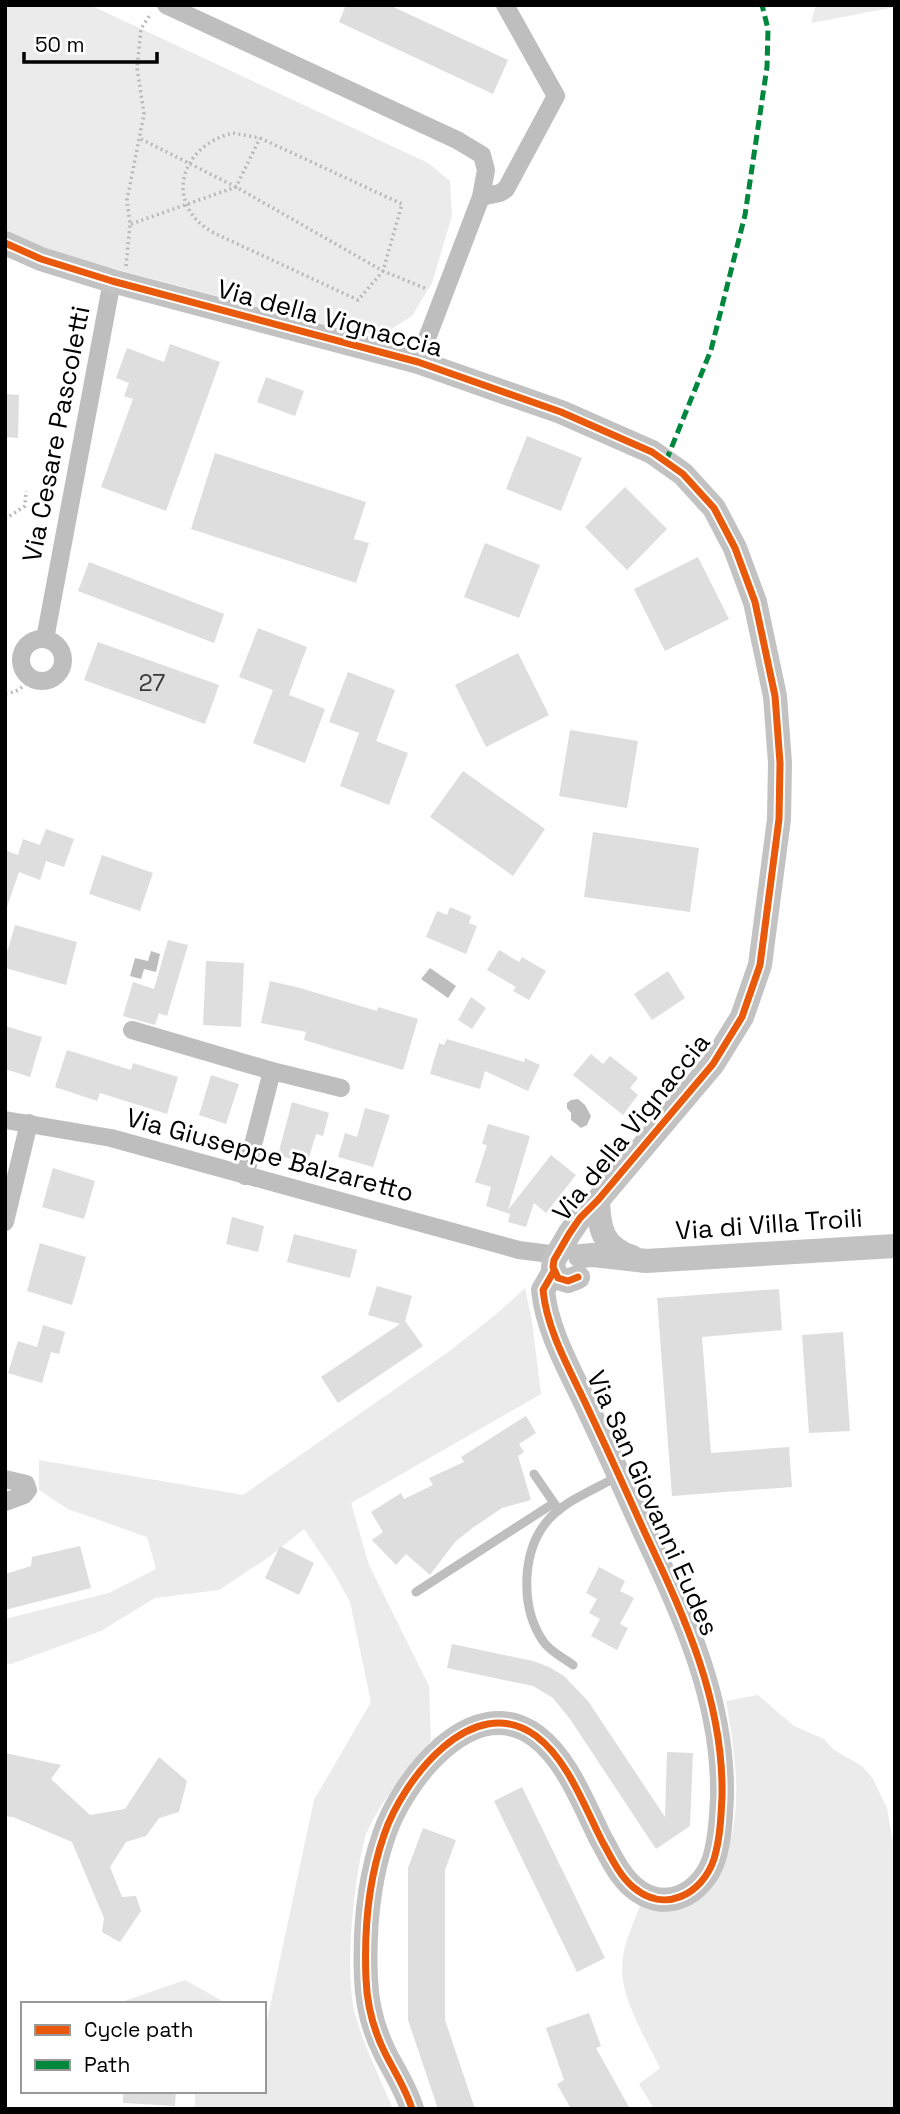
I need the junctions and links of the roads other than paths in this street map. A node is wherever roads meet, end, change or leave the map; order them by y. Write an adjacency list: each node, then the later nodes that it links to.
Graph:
1 (166, 5): 3 (street)
2 (505, 5): 3 (street)
3 (481, 197): 6 (street)
4 (5, 243): 5 (street, Via della Vignaccia)
5 (112, 281): 6 (street, Via della Vignaccia); 7 (street, Via Cesare Pascoletti)
6 (418, 362): 14 (street, Via della Vignaccia)
7 (45, 639): 7 (street)
8 (132, 1030): 9 (street)
9 (272, 1070): 10 (street); 13 (street)
10 (341, 1088)
11 (5, 1120): 12 (street, Via Giuseppe Balzaretto)
12 (29, 1123): 13 (street, Via Giuseppe Balzaretto); 15 (street)
13 (245, 1175): 18 (street, Via Giuseppe Balzaretto)
14 (598, 1200): 17 (street); 18 (street, Via della Vignaccia)
15 (5, 1223)
16 (895, 1246): 17 (street, Via di Villa Troili)
17 (646, 1261): 18 (street, Via di Villa Troili)
18 (568, 1264): 20 (street, Via San Giovanni Eudes)
19 (534, 1474): 23 (lane)
20 (619, 1475): 23 (lane); 26 (street, Via San Giovanni Eudes)
21 (5, 1479): 22 (street)
22 (5, 1502)
23 (556, 1506): 24 (lane); 25 (lane)
24 (416, 1592)
25 (573, 1665)
26 (412, 2109)

